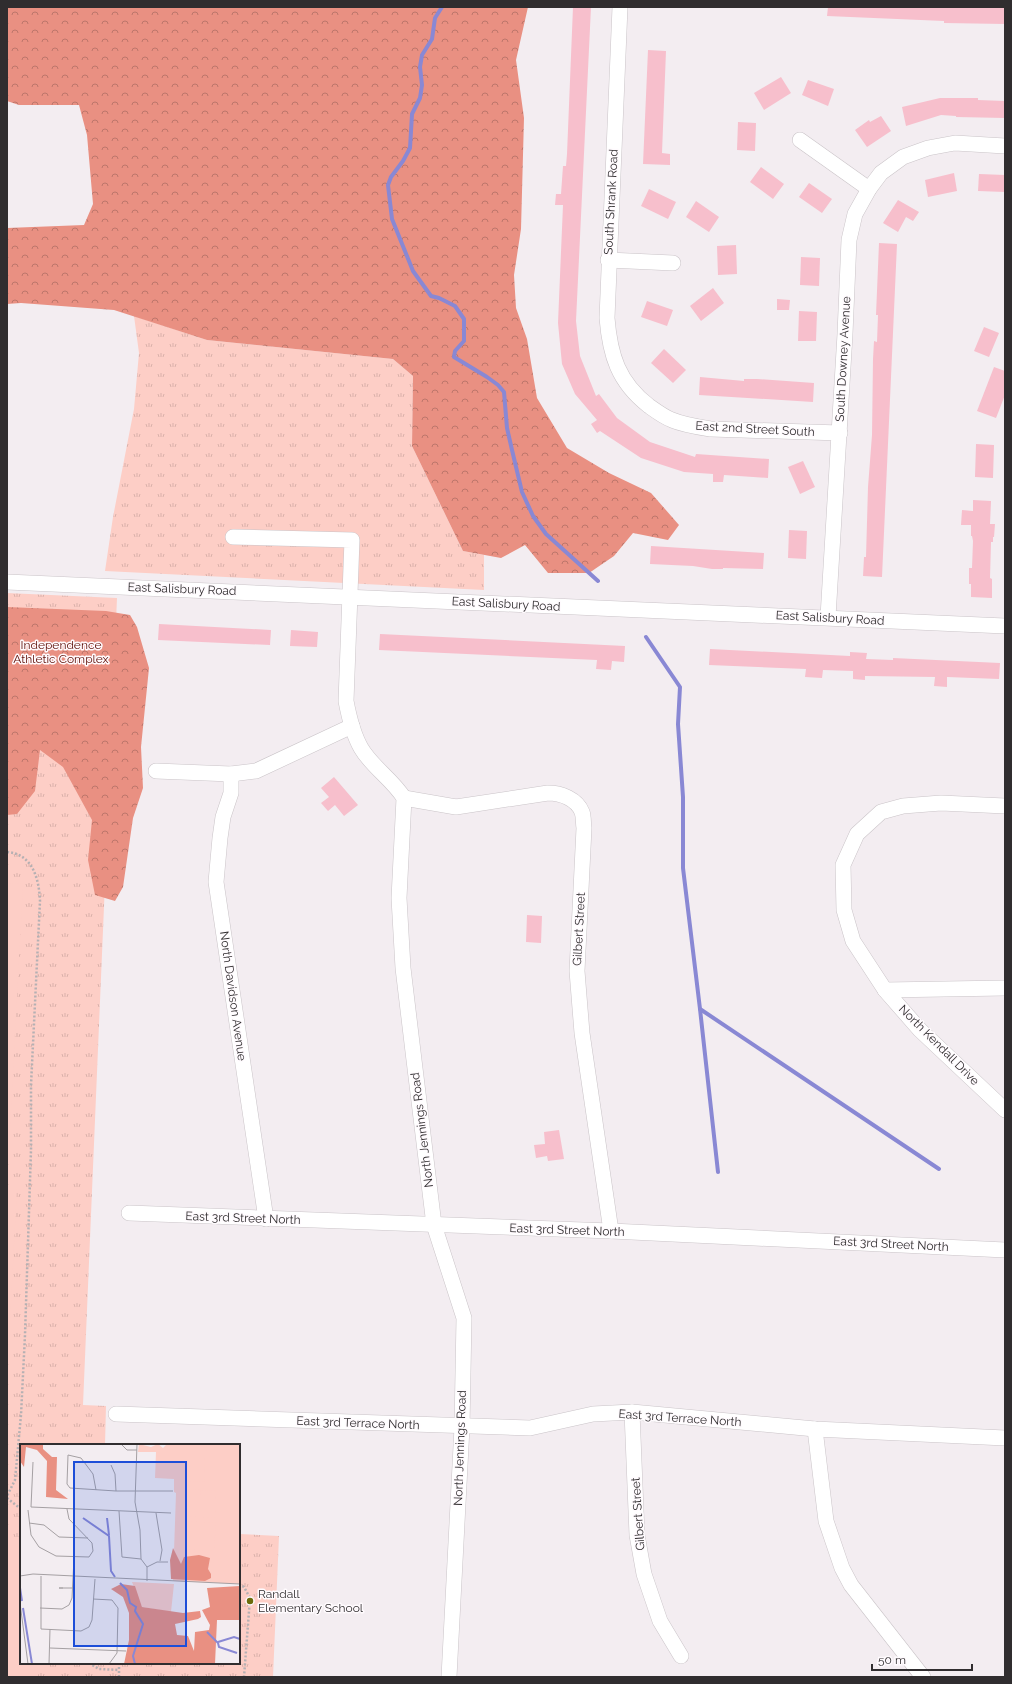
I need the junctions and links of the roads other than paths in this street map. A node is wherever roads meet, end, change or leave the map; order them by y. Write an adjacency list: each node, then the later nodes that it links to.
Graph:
1 (620, 7): 5 (street, South Shrank Road)
2 (800, 140): 4 (street)
3 (1005, 146): 4 (street, South Downey Avenue)
4 (869, 189): 8 (street, South Downey Avenue)
5 (608, 260): 6 (street); 7 (street, South Shrank Road)
6 (673, 263)
7 (632, 391): 8 (street, East 2nd Street South)
8 (840, 433): 12 (street, South Downey Avenue)
9 (233, 537): 11 (street)
10 (7, 582): 11 (street, East Salisbury Road)
11 (350, 597): 12 (street, East Salisbury Road); 14 (street)
12 (828, 617): 13 (street, East Salisbury Road)
13 (1005, 626)
14 (352, 726): 16 (street); 17 (street)
15 (156, 771): 16 (street)
16 (231, 774): 23 (street, North Davidson Avenue)
17 (404, 798): 24 (street, North Jennings Road); 25 (street, Gilbert Street)
18 (1005, 806): 20 (street, North Kendall Drive)
19 (1005, 988): 20 (street)
20 (885, 990): 21 (street, North Kendall Drive)
21 (1005, 1110)
22 (129, 1213): 23 (street, East 3rd Street North)
23 (266, 1219): 24 (street, East 3rd Street North)
24 (434, 1225): 25 (street, East 3rd Street North); 29 (street, North Jennings Road)
25 (611, 1231): 26 (street, East 3rd Street North)
26 (1005, 1250)
27 (632, 1412): 29 (street, East 3rd Terrace North); 30 (street, East 3rd Terrace North); 32 (street, Gilbert Street)
28 (116, 1414): 29 (street, East 3rd Terrace North)
29 (462, 1427): 33 (street, North Jennings Road)
30 (815, 1429): 31 (street, East 3rd Terrace North); 34 (street)
31 (1005, 1438)
32 (681, 1656)
33 (449, 1677)
34 (923, 1677)

